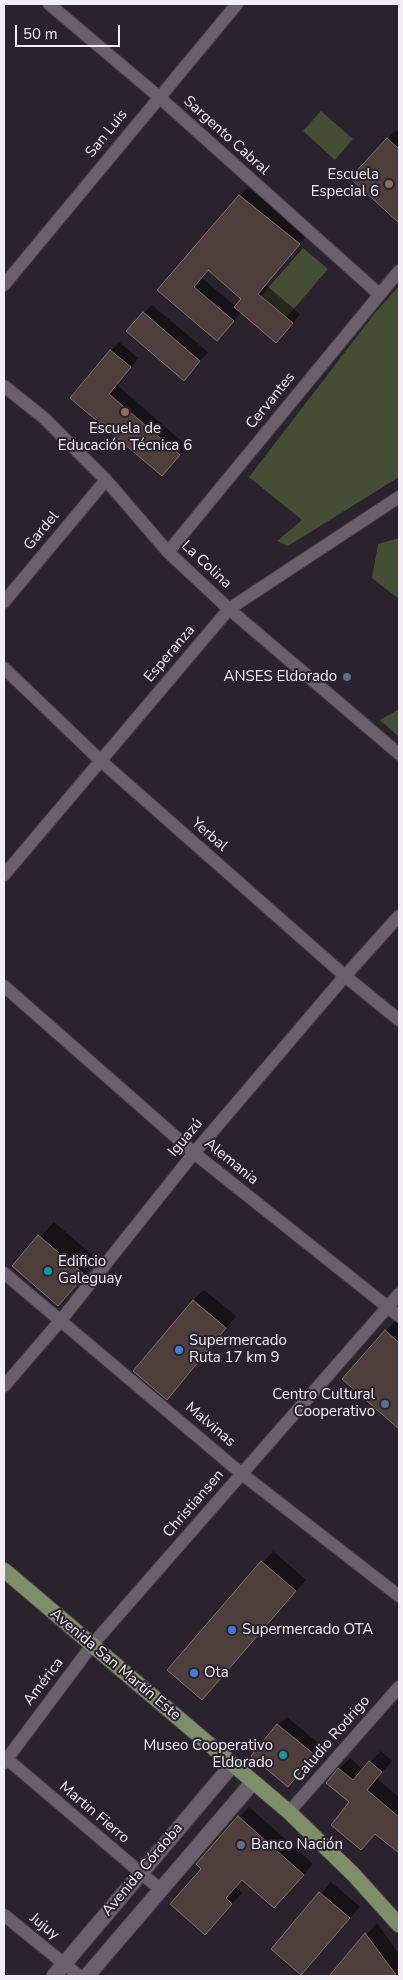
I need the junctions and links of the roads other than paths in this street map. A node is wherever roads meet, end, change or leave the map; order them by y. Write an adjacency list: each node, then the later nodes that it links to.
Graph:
1 (49, 4): 3 (street, Sargento Cabral)
2 (237, 4): 3 (street, San Luis)
3 (159, 97): 5 (street, San Luis); 6 (street, Sargento Cabral)
4 (399, 271): 6 (street, Cervantes)
5 (4, 285)
6 (379, 294): 10 (street, Cervantes)
7 (4, 386): 8 (street, La Colina)
8 (106, 480): 10 (street, La Colina); 11 (street, Gardel)
9 (399, 497): 12 (street, Esperanza)
10 (168, 552): 12 (street, La Colina)
11 (4, 602)
12 (229, 609): 14 (street, La Colina); 15 (street, Esperanza)
13 (4, 668): 15 (street, Yerbal)
14 (399, 754)
15 (101, 761): 16 (street, Esperanza); 18 (street, Yerbal)
16 (4, 875)
17 (399, 916): 18 (street, Iguazú)
18 (345, 976): 20 (street, Yerbal); 21 (street, Iguazú)
19 (4, 986): 21 (street, Alemania)
20 (399, 1020)
21 (194, 1153): 24 (street, Alemania); 26 (street, Iguazú)
22 (4, 1273): 26 (street, Malvinas)
23 (399, 1294): 24 (street, Christiansen)
24 (388, 1307): 25 (street, Alemania); 28 (street, Christiansen)
25 (399, 1316)
26 (61, 1320): 27 (street, Iguazú); 28 (street, Malvinas)
27 (4, 1386)
28 (242, 1474): 30 (street, Malvinas); 31 (street, Christiansen)
29 (4, 1570): 31 (main road, Avenida San Martín Este)
30 (399, 1596)
31 (92, 1645): 33 (street, América); 34 (main road, Avenida San Martín Este)
32 (399, 1687): 36 (street, Caludio Rodrigo)
33 (5, 1761): 37 (street, Martin Fierro)
34 (232, 1764): 35 (main road, Avenida San Martín Este); 37 (main road, Avenida Córdoba)
35 (253, 1782): 36 (main road, Avenida San Martín Este); 38 (main road, Avenida Córdoba)
36 (290, 1812): 40 (main road, Avenida San Martín Este)
37 (140, 1873): 38 (street, Martin Fierro); 41 (main road, Avenida Córdoba)
38 (161, 1890): 44 (main road, Avenida Córdoba)
39 (4, 1915): 41 (street, Jujuy)
40 (399, 1925)
41 (64, 1964): 42 (main road, Avenida Córdoba); 43 (street, Jujuy)
42 (54, 1976)
43 (79, 1976)
44 (87, 1976)

